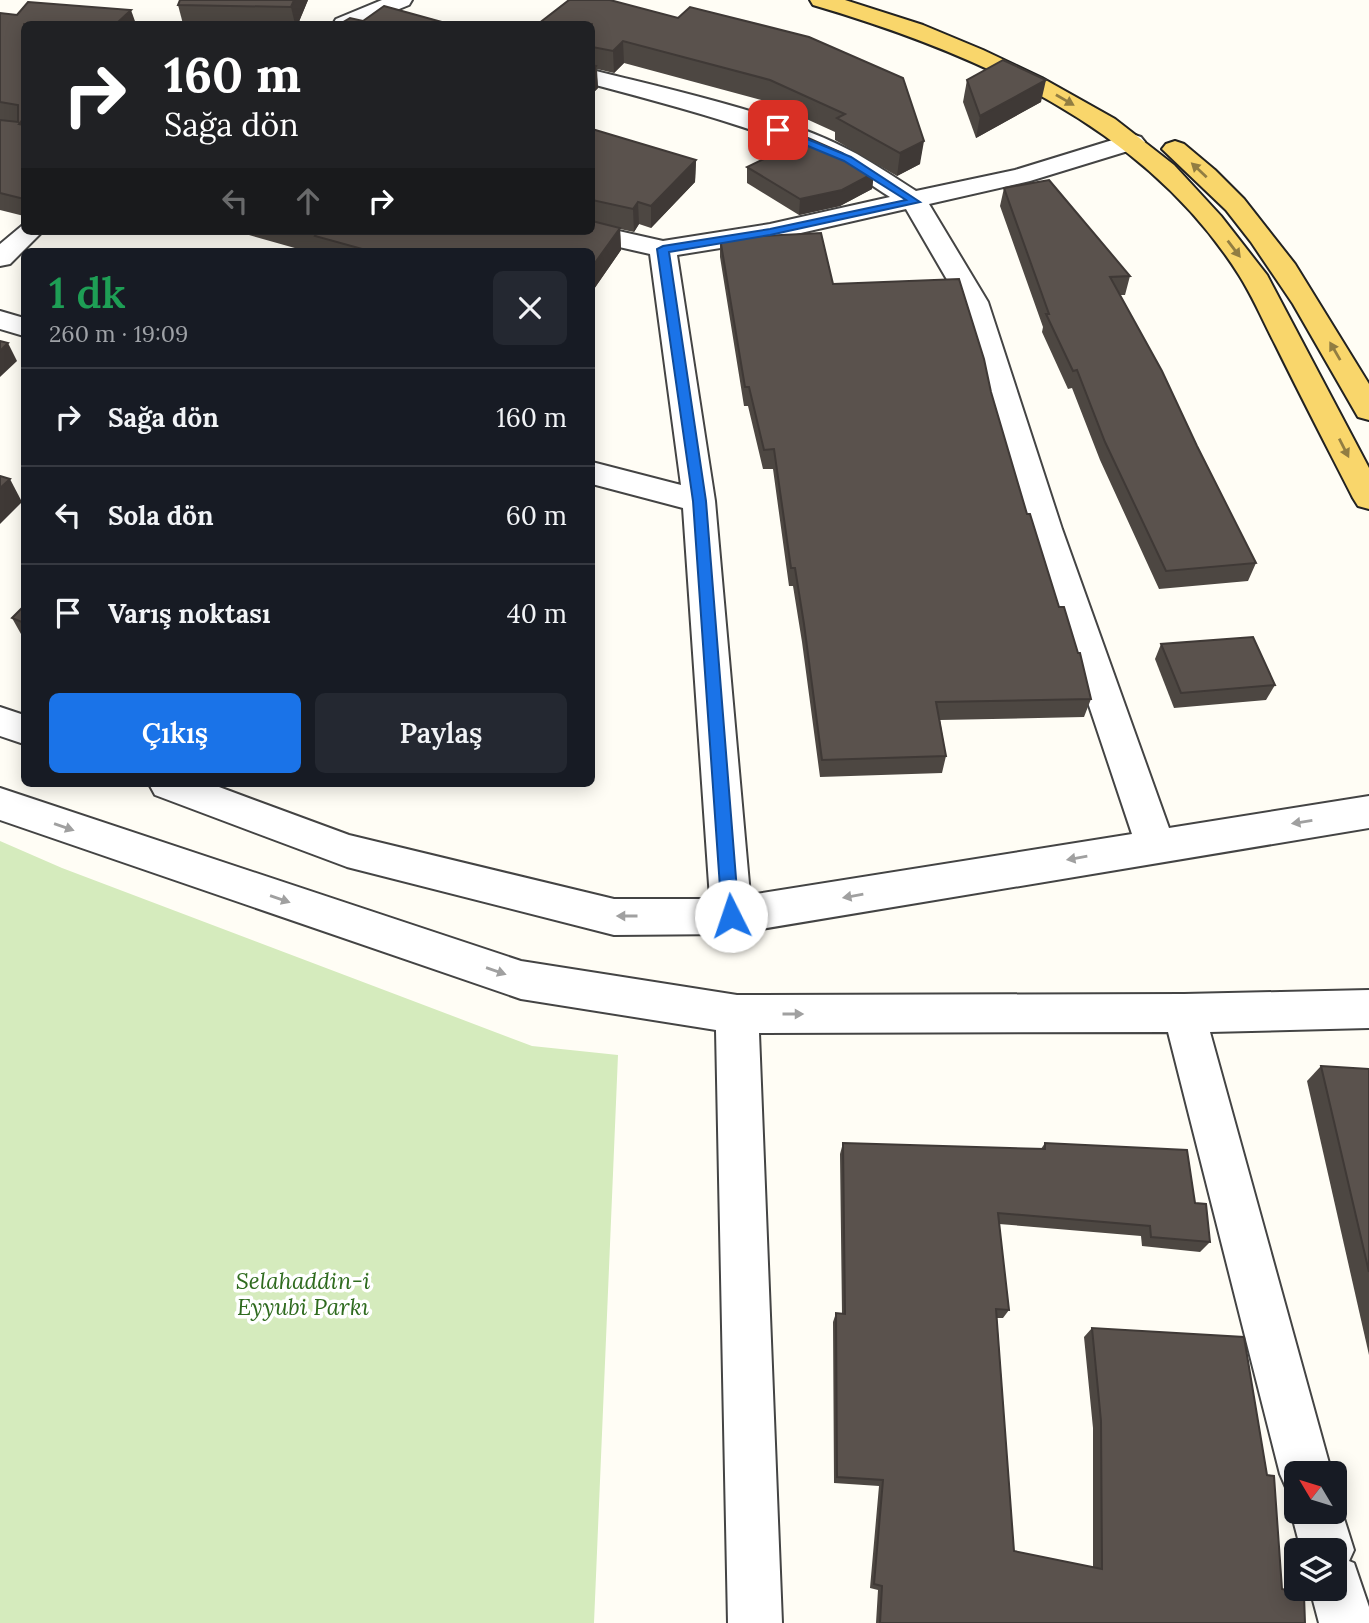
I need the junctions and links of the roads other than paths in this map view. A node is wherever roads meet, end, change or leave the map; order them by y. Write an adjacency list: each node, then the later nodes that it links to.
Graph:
1 (401, 0): 4 (street)
2 (821, 0): 8 (main road, one-way to 8)
3 (877, 0): 16 (main road, one-way to 3)
4 (366, 15): 5 (street); 6 (street)
5 (351, 21)
6 (387, 21)
7 (595, 78): 9 (street)
8 (1132, 142): 9 (street); 18 (main road, one-way to 18)
9 (915, 202): 12 (street); 25 (street)
10 (595, 234): 12 (street)
11 (26, 235): 13 (street)
12 (663, 249): 19 (street)
13 (0, 258)
14 (0, 320): 15 (street)
15 (21, 326)
16 (1369, 410)
17 (595, 474): 19 (street)
18 (1369, 498)
19 (699, 501): 26 (street)
20 (0, 720): 21 (street)
21 (21, 729)
22 (176, 787): 26 (street, one-way to 22)
23 (0, 804): 29 (street, one-way to 29)
24 (1369, 812): 25 (street, one-way to 25)
25 (1155, 845): 26 (street, one-way to 26)
26 (731, 916)
27 (1369, 1009): 28 (street)
28 (1184, 1013): 29 (street, one-way to 28); 30 (street)
29 (737, 1014): 32 (street)
30 (1303, 1461)
31 (1340, 1601): 33 (street)
32 (755, 1623)
33 (1346, 1623)

